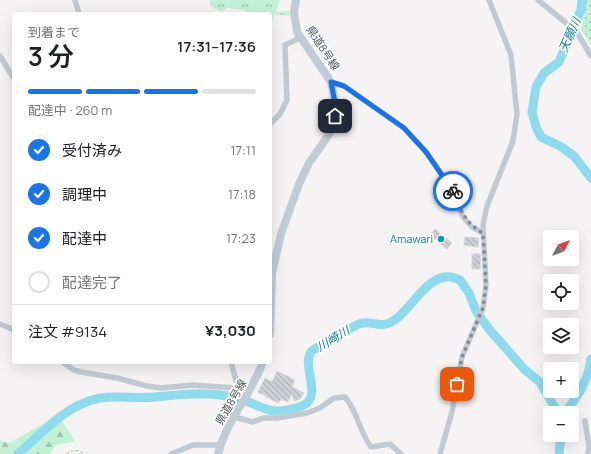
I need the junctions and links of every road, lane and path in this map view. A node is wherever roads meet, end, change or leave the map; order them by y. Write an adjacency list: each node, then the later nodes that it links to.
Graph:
1 (75, 0): 5 (street)
2 (296, 0): 6 (main road, 県道8号線)
3 (489, 0): 12 (street)
4 (538, 0): 8 (street)
5 (78, 12)
6 (300, 38): 10 (main road, 県道8号線); 11 (street)
7 (0, 56): 9 (street)
8 (591, 56)
9 (12, 76)
10 (331, 82): 12 (street); 13 (main road, 県道8号線)
11 (272, 122)
12 (483, 233): 29 (street)
13 (272, 276)
14 (0, 324): 15 (street)
15 (12, 329)
16 (65, 364): 19 (street)
17 (232, 364): 19 (street)
18 (262, 364): 20 (main road, 県道8号線)
19 (238, 388): 20 (street)
20 (250, 392): 21 (main road, 県道8号線)
21 (235, 416): 23 (main road, 県道8号線); 28 (street)
22 (585, 421): 30 (street)
23 (220, 445): 26 (street); 27 (main road, 県道8号線)
24 (66, 454): 25 (path)
25 (84, 454)
26 (171, 454)
27 (218, 454)
28 (401, 454)
29 (440, 454)
30 (588, 454)

